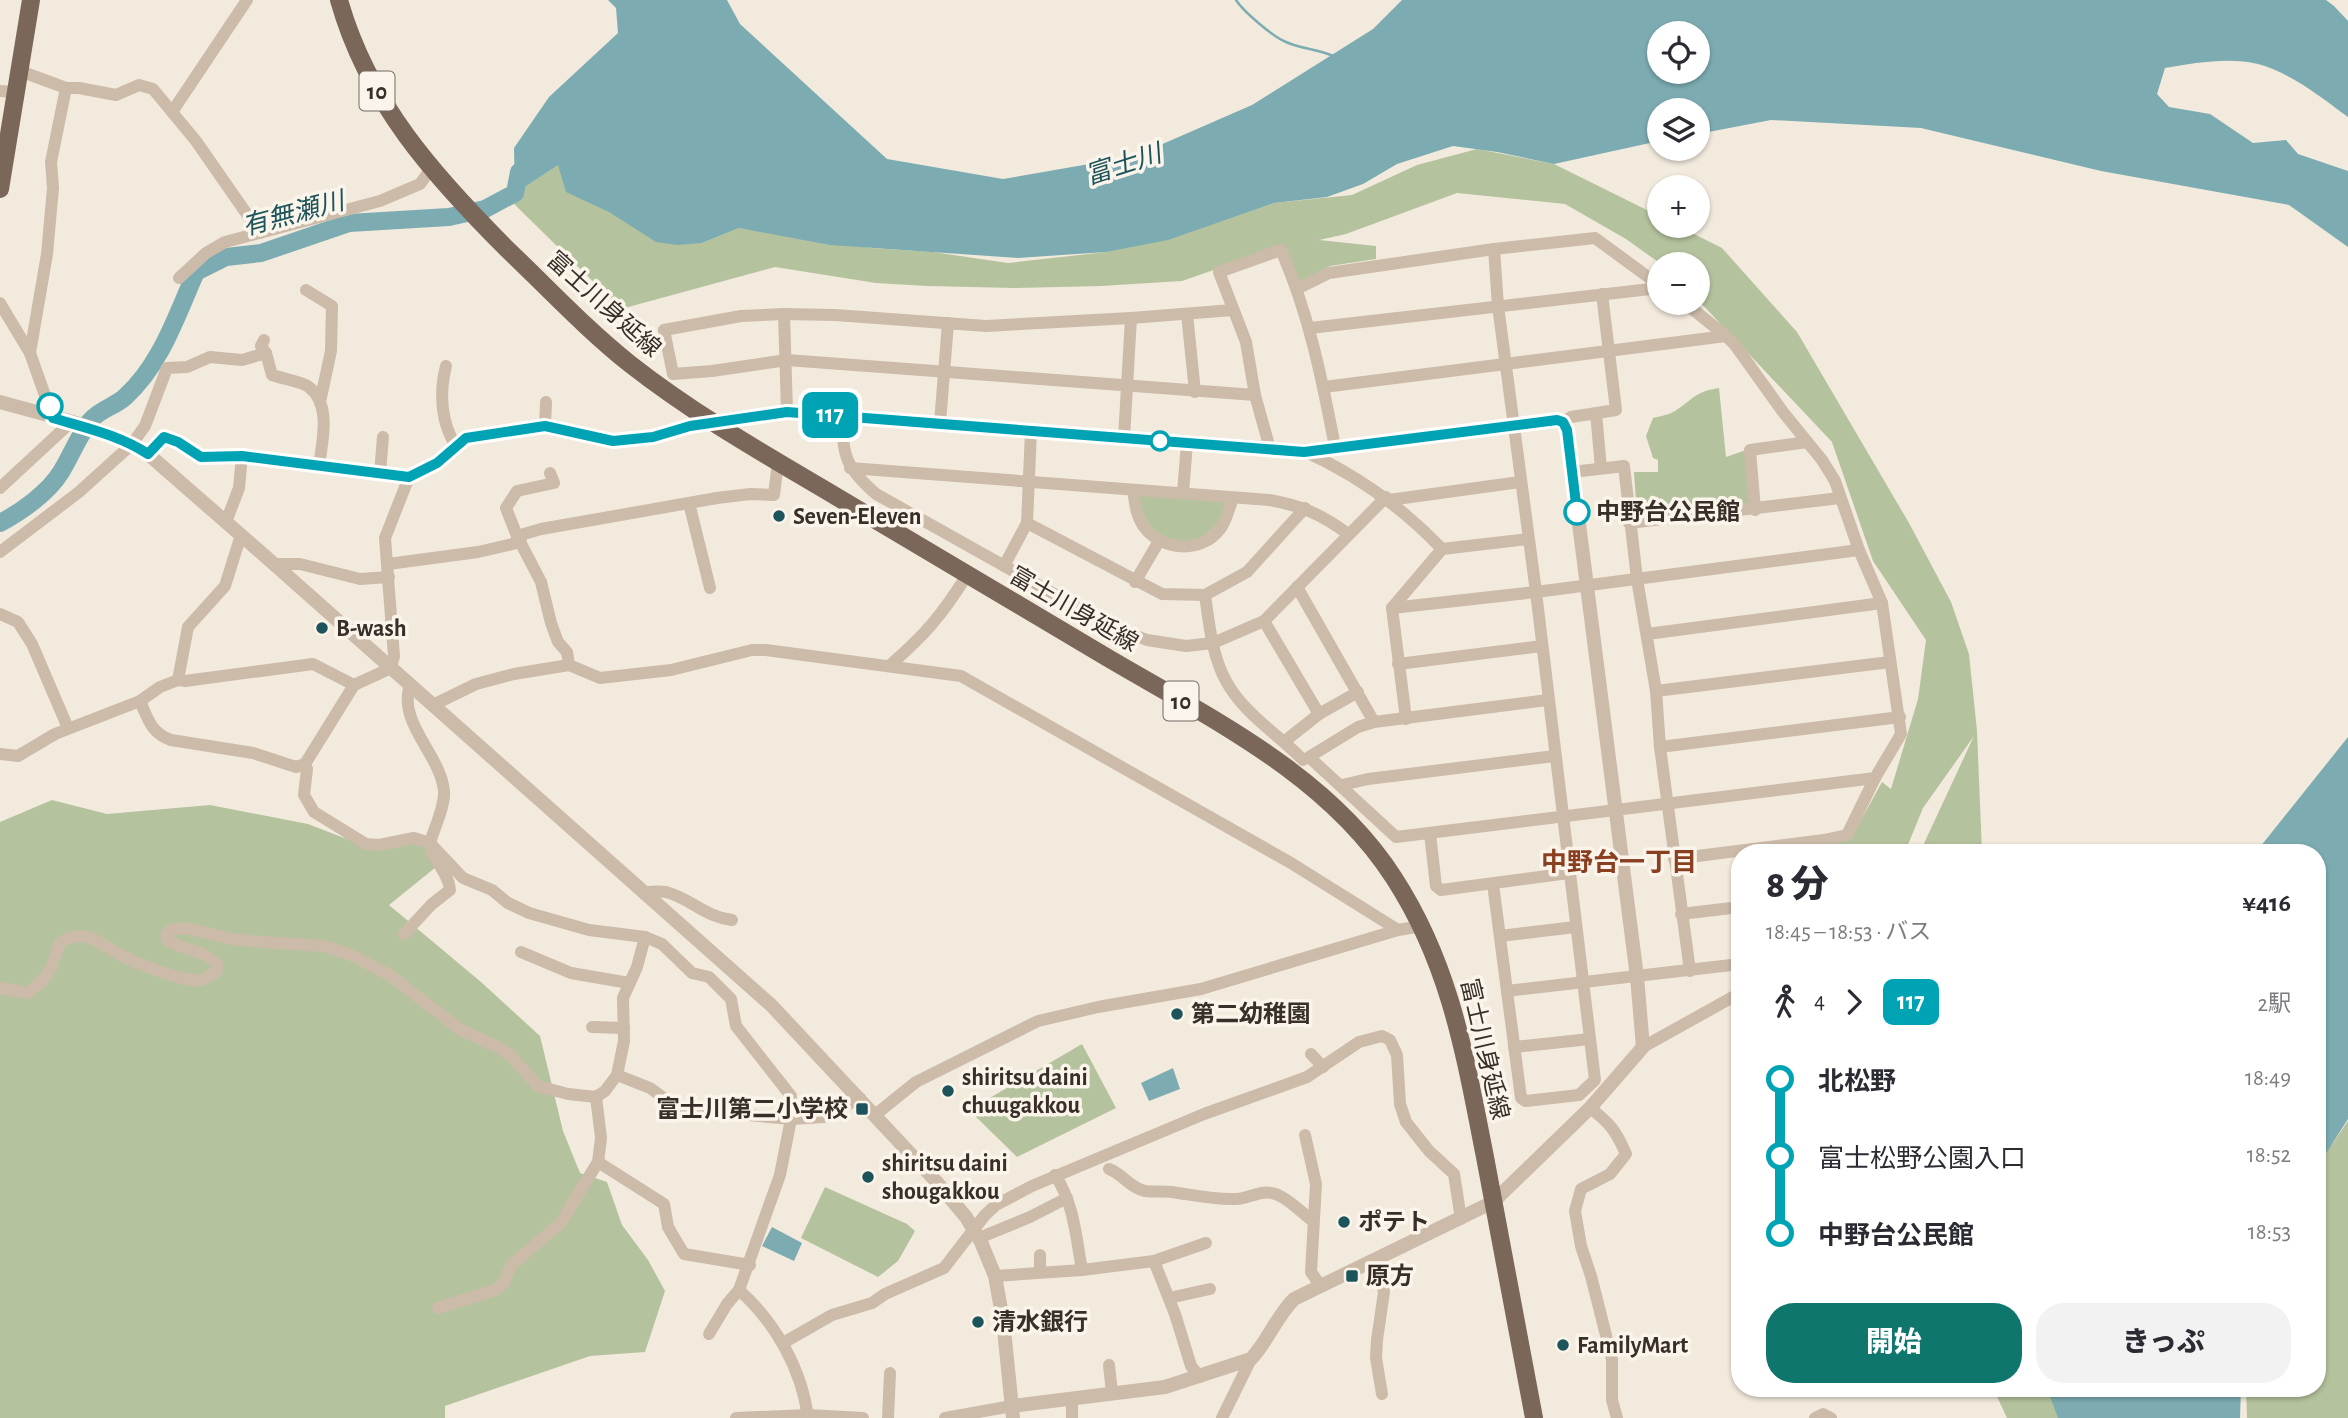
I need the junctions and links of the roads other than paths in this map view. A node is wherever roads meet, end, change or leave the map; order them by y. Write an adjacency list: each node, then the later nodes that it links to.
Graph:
1 (31, 0): 4 (main road)
2 (247, 0): 7 (street)
3 (340, 0): 8 (main road, 富士川身延線 / 10)
4 (20, 71): 5 (street); 6 (main road)
5 (66, 88): 7 (street); 29 (street)
6 (8, 91): 9 (main road)
7 (172, 112): 10 (street)
8 (432, 171): 10 (street); 63 (main road, 富士川身延線 / 10)
9 (0, 190)
10 (260, 233): 13 (street)
11 (1493, 249): 12 (street); 15 (street); 19 (street)
12 (1647, 277)
13 (180, 278)
14 (1647, 288): 17 (street)
15 (1297, 289): 20 (street); 26 (street)
16 (306, 290): 39 (street)
17 (1602, 294): 19 (street); 28 (street)
18 (0, 303): 29 (street)
19 (1498, 306): 26 (street); 31 (street)
20 (1233, 310): 22 (street); 37 (street)
21 (784, 314): 25 (street); 30 (street); 30 (street)
22 (1187, 314): 24 (street); 36 (street)
23 (1700, 315): 27 (street)
24 (1131, 318): 25 (street); 34 (street)
25 (948, 323): 33 (street)
26 (1310, 328): 35 (street)
27 (1726, 336): 28 (street); 54 (street)
28 (1609, 351): 31 (street); 42 (street)
29 (30, 353): 44 (street)
30 (787, 360): 33 (street); 41 (street)
31 (1506, 363): 35 (street); 48 (street)
32 (446, 366): 57 (street)
33 (944, 372): 34 (street); 47 (street)
34 (1128, 386): 36 (street); 53 (street)
35 (1324, 387): 58 (street)
36 (1195, 392): 37 (street)
37 (1255, 395): 59 (street)
38 (0, 401): 44 (street)
39 (320, 402): 56 (street); 64 (street)
40 (545, 402): 49 (street)
41 (787, 412): 43 (street); 50 (street, bridge)
42 (1596, 414): 45 (street); 66 (street)
43 (842, 416): 47 (street); 65 (street)
44 (53, 418): 46 (street)
45 (1563, 422): 48 (street); 67 (street)
46 (72, 424): 56 (street); 73 (street)
47 (940, 424): 51 (street)
48 (1513, 424): 58 (street); 72 (street)
49 (545, 426): 50 (street); 57 (street)
50 (690, 426)
51 (1031, 431): 53 (street); 71 (street)
52 (383, 438): 68 (street)
53 (1124, 438): 55 (street)
54 (1807, 442): 78 (street); 81 (street)
55 (1187, 443): 59 (street); 75 (street)
56 (132, 444): 61 (street); 92 (street)
57 (456, 446): 70 (street)
58 (1335, 447): 60 (street)
59 (1270, 450): 60 (street)
60 (1304, 452): 77 (street)
61 (148, 454): 62 (street); 82 (street)
62 (242, 456): 64 (street); 82 (street)
63 (778, 462): 79 (street); 96 (main road, 富士川身延線 / 10)
64 (319, 466): 68 (street)
65 (850, 468): 71 (street); 95 (street)
66 (1601, 468): 67 (street); 84 (street)
67 (1572, 472): 100 (street)
68 (380, 473): 70 (street)
69 (550, 473): 87 (street)
70 (409, 477): 94 (street)
71 (1029, 481): 74 (street); 83 (street)
72 (1520, 482): 77 (street); 88 (street)
73 (0, 488)
74 (1133, 490): 75 (street); 89 (street)
75 (1183, 494): 76 (street)
76 (1233, 498): 80 (street); 89 (street)
77 (1388, 498): 85 (street); 90 (street)
78 (1840, 498): 81 (street); 91 (street)
79 (689, 503): 87 (street); 102 (street)
80 (1305, 508): 85 (street); 104 (street)
81 (1755, 510): 84 (street)
82 (226, 522): 86 (street)
83 (1027, 523): 95 (street); 99 (street)
84 (1629, 523): 98 (street)
85 (1348, 534): 101 (street)
86 (241, 535): 93 (street); 117 (street)
87 (519, 539): 94 (street); 114 (street)
88 (1528, 540): 90 (street); 103 (street)
89 (1159, 541): 99 (street)
90 (1442, 549): 106 (street)
91 (1859, 550): 98 (street); 105 (street)
92 (0, 552)
93 (274, 564): 97 (street); 116 (street)
94 (388, 564): 97 (street)
95 (1004, 566): 110 (street)
96 (967, 575): 115 (street); 152 (main road, 富士川身延線 / 10)
97 (389, 577): 116 (street)
98 (1637, 579): 100 (street); 109 (street)
99 (1135, 582): 104 (street)
100 (1586, 586): 103 (street); 139 (street)
101 (1297, 587): 108 (street); 121 (street)
102 (710, 588)
103 (1536, 592): 106 (street); 111 (street)
104 (1205, 595): 110 (street)
105 (1882, 603): 109 (street); 112 (street)
106 (1392, 608): 113 (street)
107 (0, 614): 129 (street)
108 (1264, 621): 110 (street); 125 (street)
109 (1647, 635): 120 (street)
110 (1213, 643): 130 (street)
111 (1542, 646): 113 (street); 122 (street)
112 (1890, 662): 120 (street); 126 (street)
113 (1398, 664): 127 (street)
114 (569, 665): 115 (street); 124 (street)
115 (889, 666): 154 (street)
116 (391, 668): 118 (street); 119 (street)
117 (178, 680): 118 (street); 123 (street)
118 (354, 685): 135 (street)
119 (410, 685): 124 (street); 142 (street)
120 (1656, 691): 131 (street)
121 (1358, 692): 125 (street); 128 (street)
122 (1548, 700): 127 (street); 133 (street)
123 (140, 701): 129 (street); 135 (street)
124 (433, 705): 148 (street)
125 (1319, 714): 130 (street)
126 (1900, 717): 131 (street); 136 (street)
127 (1406, 719): 128 (street)
128 (1374, 722): 137 (street)
129 (68, 728): 132 (street)
130 (1285, 741): 134 (street)
131 (1660, 747): 138 (street)
132 (0, 754)
133 (1555, 756): 137 (street); 140 (street)
134 (1303, 760)
135 (305, 764): 142 (street)
136 (1875, 778): 138 (street); 143 (street)
137 (1342, 785): 141 (street)
138 (1668, 804): 139 (street); 145 (street)
139 (1615, 810): 140 (street); 161 (street)
140 (1562, 815): 141 (street); 146 (street)
141 (1430, 834): 147 (street)
142 (430, 844): 155 (street); 157 (street)
143 (1828, 844)
144 (1731, 854): 145 (street)
145 (1674, 859): 150 (street)
146 (1569, 873): 147 (street); 153 (street)
147 (1493, 884): 156 (street)
148 (643, 892): 151 (street); 176 (street)
149 (1731, 908): 150 (street)
150 (1681, 914): 160 (street)
151 (732, 920)
152 (1422, 926): 154 (street); 185 (main road, 富士川身延線 / 10)
153 (1576, 927): 156 (street); 163 (street)
154 (1398, 930): 178 (street)
155 (404, 934)
156 (1500, 936): 165 (street)
157 (645, 937): 162 (street); 179 (street)
158 (521, 952): 162 (street)
159 (1731, 965): 160 (street)
160 (1690, 971): 161 (street)
161 (1637, 977): 163 (street); 171 (street)
162 (629, 983): 168 (street)
163 (1583, 983): 165 (street); 169 (street)
164 (0, 988): 175 (street)
165 (1507, 991): 170 (street)
166 (1731, 998): 171 (street)
167 (592, 1027): 168 (street)
168 (624, 1028): 174 (street)
169 (1590, 1039): 170 (street); 170 (street)
170 (1514, 1047)
171 (1643, 1047): 177 (street)
172 (1311, 1054): 173 (street)
173 (1322, 1067): 183 (street); 186 (street)
174 (617, 1075): 175 (street); 179 (street)
175 (596, 1097): 181 (street)
176 (860, 1098): 178 (street); 179 (street)
177 (1590, 1108): 185 (street); 220 (street)
178 (876, 1115): 188 (street)
179 (791, 1119): 193 (street)
180 (1305, 1135): 187 (street)
181 (598, 1161): 193 (street); 201 (street)
182 (1109, 1169): 187 (street)
183 (1055, 1175): 184 (street); 188 (street)
184 (1067, 1198): 188 (street); 194 (street)
185 (1493, 1202): 186 (street); 219 (main road, 富士川身延線 / 10)
186 (1461, 1219): 191 (street)
187 (1313, 1221): 197 (street)
188 (976, 1234): 196 (street); 203 (street)
189 (1206, 1243): 192 (street)
190 (1040, 1255): 195 (street)
191 (1373, 1260): 197 (street); 209 (street)
192 (1154, 1261): 194 (street); 200 (street)
193 (750, 1265): 199 (street)
194 (1082, 1270): 195 (street)
195 (1040, 1271): 196 (street)
196 (995, 1276): 211 (street)
197 (1320, 1285): 204 (street)
198 (1210, 1289): 200 (street)
199 (739, 1290): 202 (street); 203 (street)
200 (1169, 1298): 207 (street)
201 (438, 1308)
202 (709, 1334)
203 (783, 1343): 212 (street)
204 (1251, 1359): 207 (street); 218 (street)
205 (1109, 1365): 208 (street)
206 (890, 1373): 215 (street)
207 (1200, 1377): 208 (street)
208 (1112, 1393): 210 (street)
209 (1382, 1394)
210 (1072, 1398): 211 (street); 217 (street)
211 (1012, 1412): 216 (street)
212 (808, 1416): 213 (street); 214 (street)
213 (736, 1418)
214 (863, 1418)
215 (888, 1418)
216 (945, 1418)
217 (1072, 1418)
218 (1222, 1418)
219 (1534, 1418)
220 (1616, 1418)
221 (1815, 1418): 222 (street)
222 (1831, 1418)

